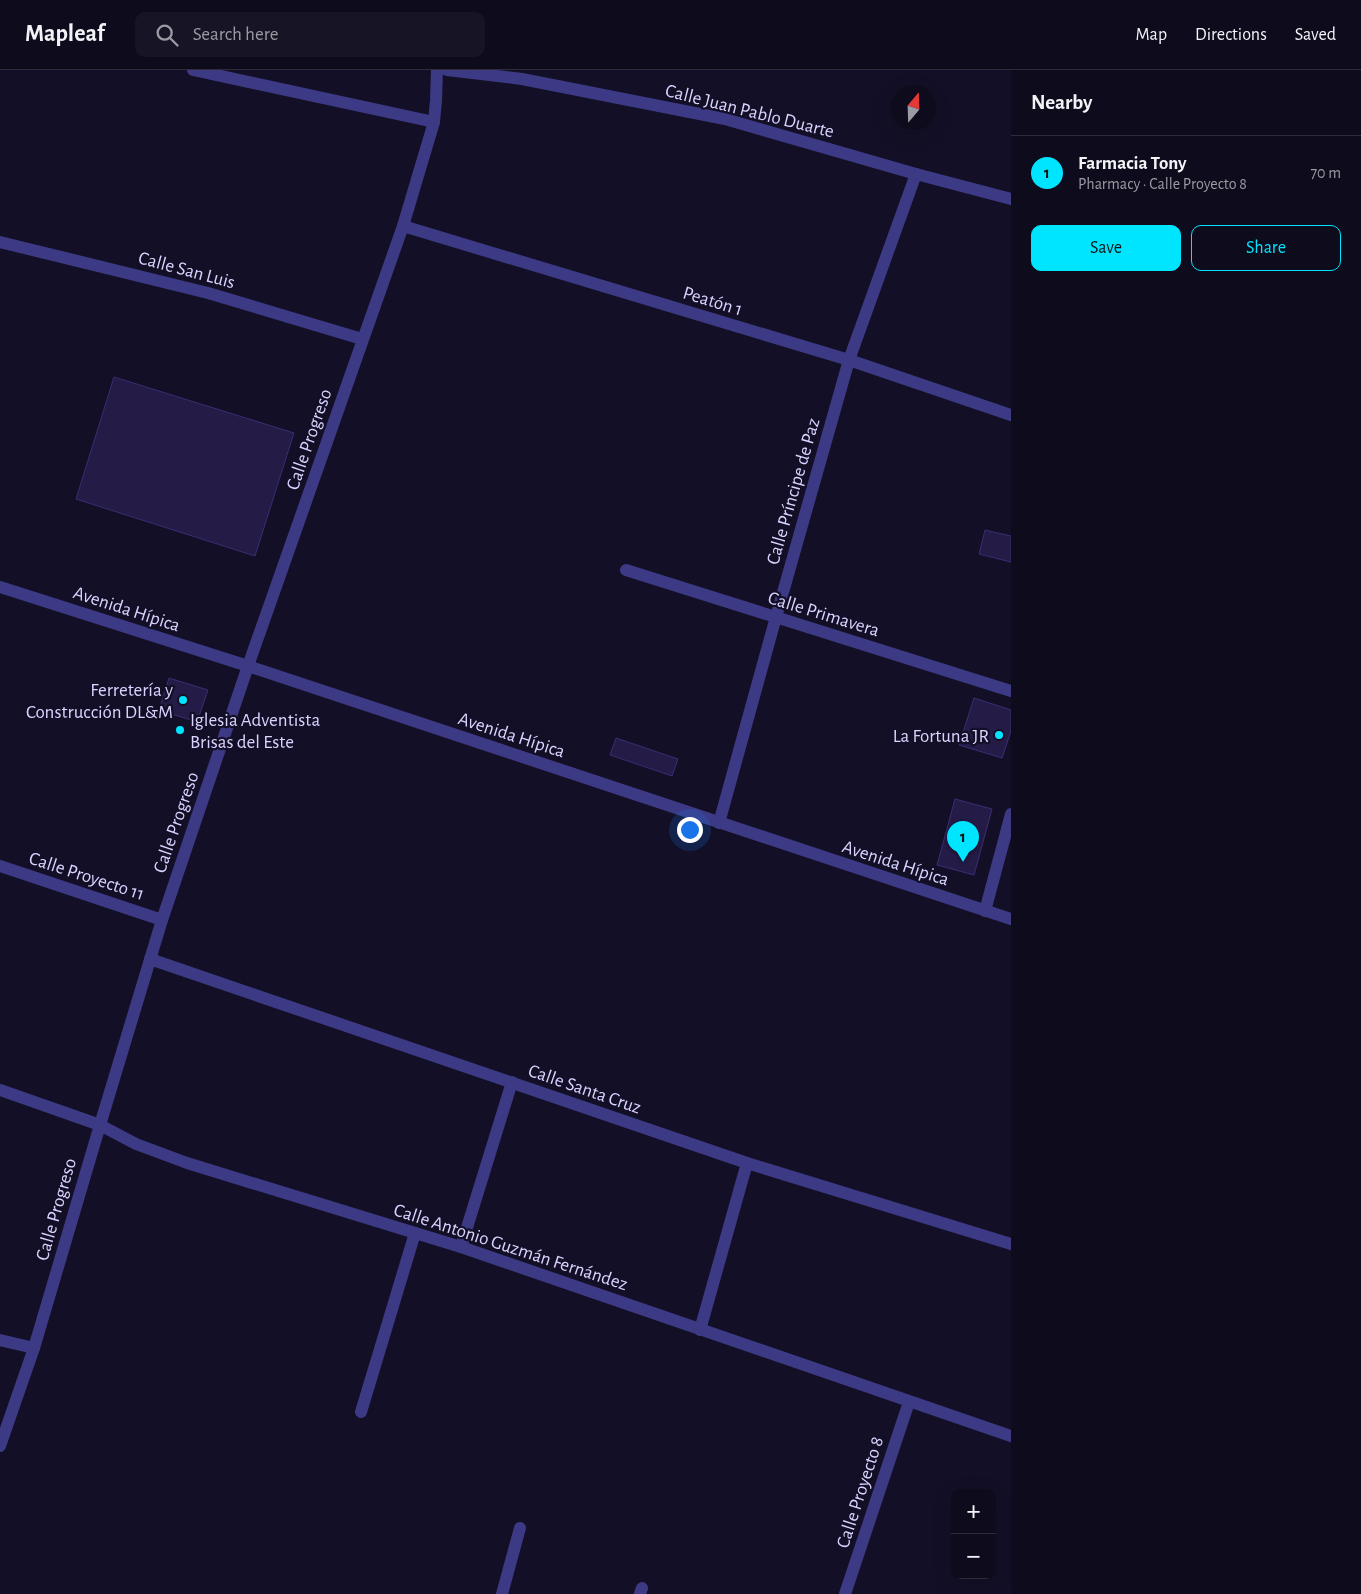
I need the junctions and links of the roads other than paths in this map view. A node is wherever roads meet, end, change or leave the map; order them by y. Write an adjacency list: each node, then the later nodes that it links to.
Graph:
1 (193, 70): 4 (street)
2 (437, 70): 4 (street, Calle Progreso)
3 (446, 70): 5 (street, Calle Juan Pablo Duarte)
4 (434, 122): 7 (street, Calle Progreso)
5 (916, 174): 6 (street, Calle Juan Pablo Duarte); 10 (street, Calle Príncipe de Paz)
6 (1011, 199)
7 (403, 226): 9 (street, Calle Progreso); 10 (street, Peatón 1)
8 (0, 242): 9 (street, Calle San Luis)
9 (362, 339): 15 (street, Calle Progreso)
10 (849, 360): 11 (street, Peatón 1); 14 (street, Calle Príncipe de Paz)
11 (1011, 415)
12 (626, 570): 14 (street, Calle Primavera)
13 (0, 587): 15 (street, Avenida Hípica)
14 (776, 617): 16 (street, Calle Primavera); 18 (street, Calle Príncipe de Paz)
15 (248, 666): 18 (street, Avenida Hípica); 22 (street, Calle Progreso)
16 (1011, 691)
17 (1011, 814): 20 (street)
18 (719, 823): 20 (street, Avenida Hípica)
19 (0, 866): 22 (street, Calle Proyecto 11)
20 (985, 911): 21 (street, Avenida Hípica)
21 (1011, 919)
22 (162, 920): 23 (street, Calle Progreso)
23 (150, 959): 24 (street, Calle Santa Cruz); 26 (street, Calle Progreso)
24 (512, 1082): 27 (street, Calle Santa Cruz); 30 (street)
25 (0, 1090): 26 (street, Calle Antonio Guzmán Fernández)
26 (100, 1125): 28 (street, Calle Antonio Guzmán Fernández); 33 (street, Calle Progreso)
27 (747, 1163): 29 (street, Calle Santa Cruz); 31 (street)
28 (415, 1233): 30 (street, Calle Antonio Guzmán Fernández); 35 (street)
29 (1011, 1244)
30 (461, 1247): 31 (street, Calle Antonio Guzmán Fernández)
31 (700, 1330): 34 (street, Calle Antonio Guzmán Fernández)
32 (0, 1340): 33 (street)
33 (34, 1348): 37 (street, Calle Progreso)
34 (909, 1402): 36 (street, Calle Antonio Guzmán Fernández); 40 (street, Calle Proyecto 8)
35 (362, 1412)
36 (1011, 1436)
37 (0, 1446)
38 (520, 1528): 39 (street)
39 (502, 1594)
40 (845, 1594)

